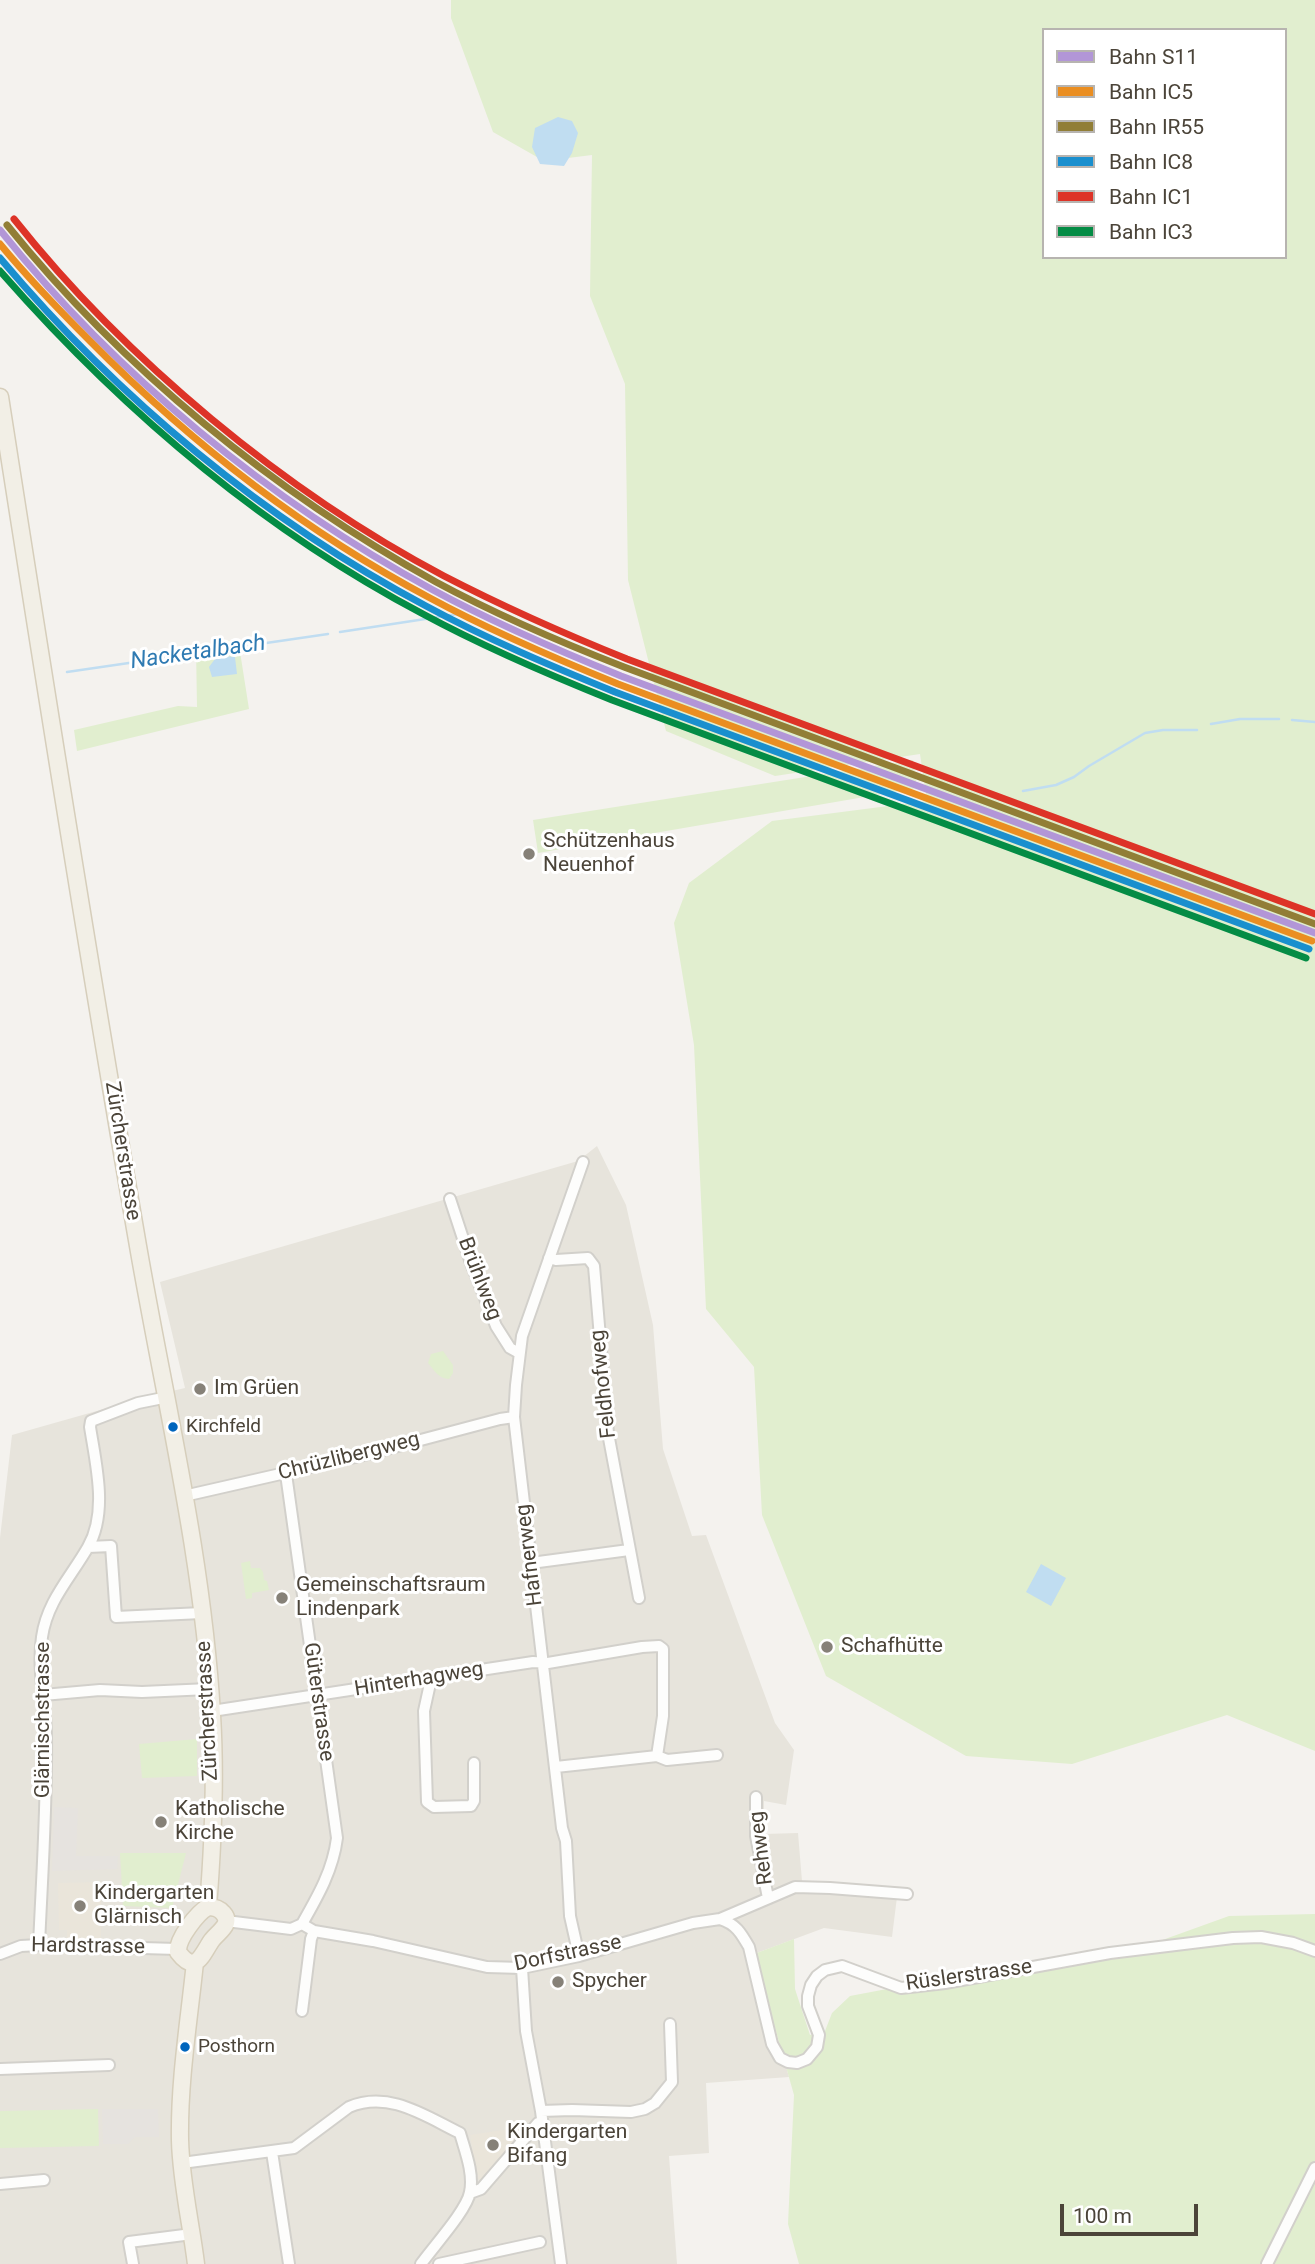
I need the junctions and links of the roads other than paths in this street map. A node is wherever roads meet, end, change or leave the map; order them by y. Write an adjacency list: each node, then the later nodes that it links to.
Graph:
1 (0, 397): 6 (main road, Zürcherstrasse)
2 (583, 1162): 4 (street, Hafnerweg)
3 (450, 1199): 5 (street, Brühlweg)
4 (549, 1258): 5 (street, Hafnerweg); 11 (street, Feldhofweg)
5 (519, 1353): 7 (street, Hafnerweg)
6 (167, 1397): 9 (main road, Zürcherstrasse); 10 (street, Glärnischstrasse)
7 (514, 1417): 8 (street, Chrüzlibergweg); 12 (street, Hafnerweg)
8 (286, 1474): 9 (street, Chrüzlibergweg); 19 (street, Güterstrasse)
9 (184, 1496): 14 (main road, Zürcherstrasse)
10 (88, 1547): 14 (street); 18 (street, Glärnischstrasse)
11 (629, 1550): 12 (street); 13 (street, Feldhofweg)
12 (531, 1563): 15 (street, Hafnerweg)
13 (639, 1598)
14 (202, 1613): 17 (main road, Zürcherstrasse)
15 (543, 1662): 16 (street, Hinterhagweg); 22 (street, Hinterhagweg); 24 (street, Hafnerweg)
16 (431, 1679): 19 (street, Hinterhagweg); 23 (street)
17 (209, 1689): 18 (street); 20 (main road, Zürcherstrasse)
18 (43, 1695): 33 (street, Glärnischstrasse)
19 (317, 1696): 20 (street, Hinterhagweg); 31 (street, Güterstrasse)
20 (212, 1712): 28 (main road, Zürcherstrasse)
21 (717, 1755): 22 (street)
22 (657, 1756): 24 (street)
23 (474, 1763)
24 (556, 1767): 37 (street, Hafnerweg)
25 (756, 1797): 27 (street, Rehweg)
26 (907, 1894): 27 (street, Dorfstrasse)
27 (768, 1898): 29 (street, Dorfstrasse)
28 (208, 1907): 30 (main road); 34 (main road)
29 (720, 1919): 35 (street, Rüslerstrasse); 37 (street, Dorfstrasse)
30 (226, 1921): 31 (street); 38 (main road)
31 (302, 1924): 32 (street, Dorfstrasse)
32 (314, 1931): 39 (street, Dorfstrasse); 40 (street)
33 (38, 1945): 34 (street, Hardstrasse); 36 (street, Hardstrasse)
34 (177, 1949): 38 (main road)
35 (1315, 1951)
36 (0, 1954)
37 (579, 1956): 39 (street, Dorfstrasse)
38 (195, 1962): 46 (main road)
39 (522, 1968): 44 (street)
40 (302, 2011)
41 (670, 2024): 44 (street)
42 (109, 2065): 43 (street)
43 (0, 2070)
44 (542, 2117): 50 (street); 58 (street)
45 (272, 2152): 46 (street); 50 (street); 56 (street)
46 (182, 2163): 51 (main road)
47 (1315, 2168): 59 (street)
48 (44, 2180): 49 (street)
49 (0, 2184)
50 (470, 2193): 53 (street)
51 (192, 2234): 54 (street); 55 (main road)
52 (540, 2242): 57 (street)
53 (423, 2263)
54 (133, 2264)
55 (196, 2264)
56 (289, 2264)
57 (439, 2264)
58 (561, 2264)
59 (1268, 2264)

